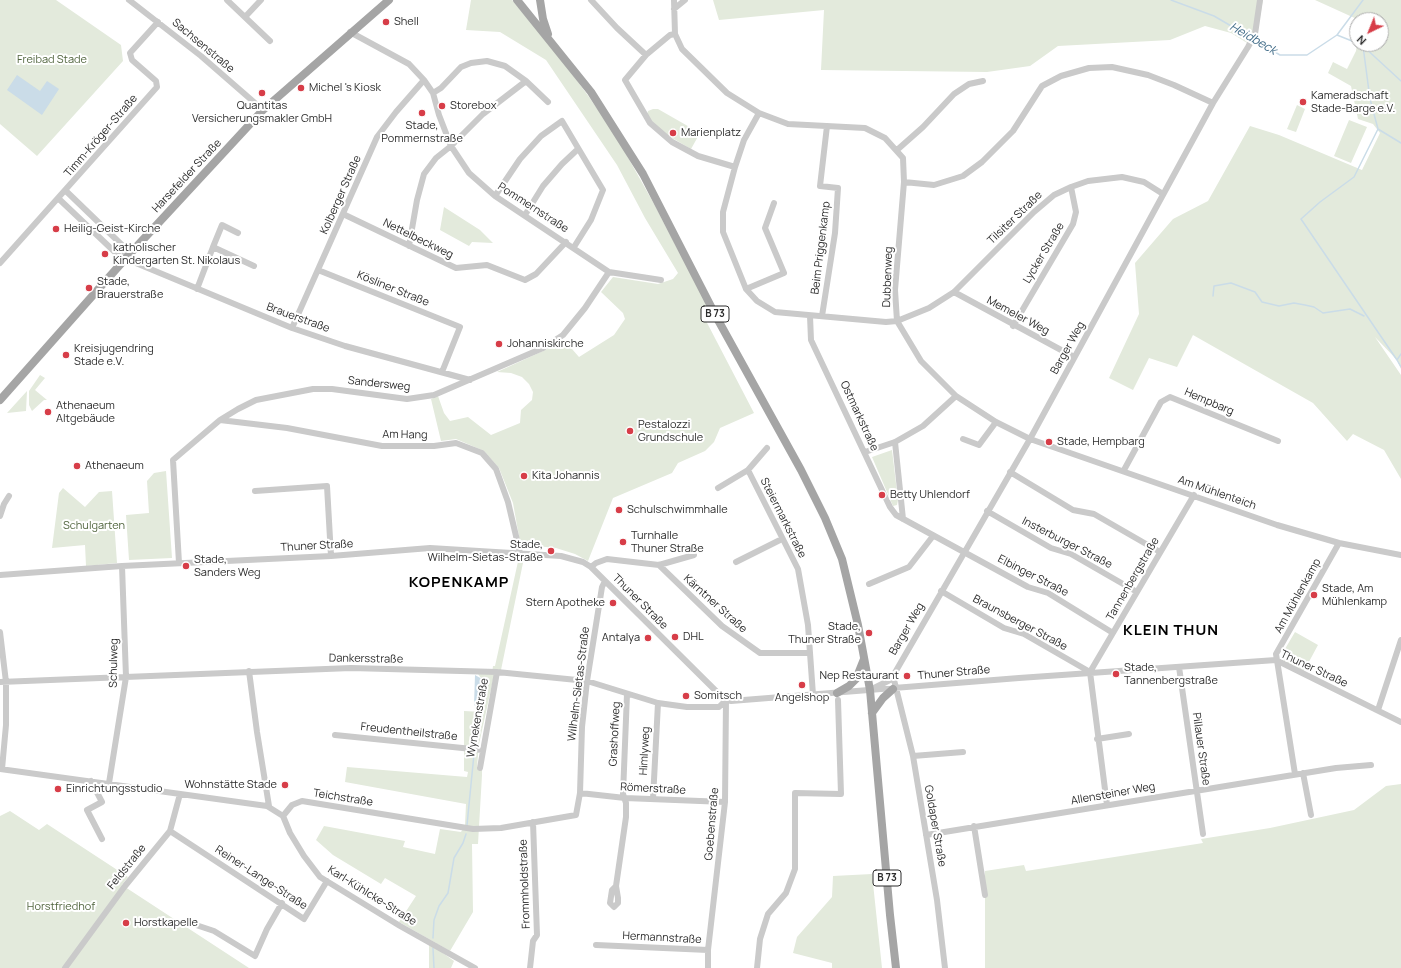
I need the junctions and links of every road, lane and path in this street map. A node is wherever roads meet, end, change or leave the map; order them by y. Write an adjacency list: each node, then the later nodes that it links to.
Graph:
1 (129, 0): 13 (street, Sachsenstraße)
2 (227, 0): 12 (street)
3 (262, 0): 12 (street)
4 (389, 0): 14 (main road, Harsefelder Straße)
5 (517, 0): 16 (main road, B 73)
6 (540, 0): 16 (main road)
7 (591, 0): 18 (street)
8 (674, 0): 11 (street)
9 (685, 0): 11 (street)
10 (1260, 0): 24 (street, Barger Weg)
11 (674, 9): 15 (street)
12 (244, 17): 17 (street)
13 (158, 22): 25 (street, Sachsenstraße); 34 (street, Timm-Kröger-Straße)
14 (350, 32): 19 (street, Pommernstraße); 25 (main road, Harsefelder Straße)
15 (676, 34): 18 (street); 26 (street)
16 (551, 40): 106 (main road, B 73)
17 (270, 42)
18 (646, 55): 31 (street)
19 (424, 80): 22 (street, Pommernstraße); 39 (street, Kolberger Straße)
20 (526, 80): 22 (street); 23 (street); 28 (street)
21 (983, 81): 30 (street)
22 (433, 93): 28 (street, Pommernstraße)
23 (548, 102)
24 (1213, 103): 32 (street); 35 (street, Barger Weg)
25 (263, 110): 46 (main road, Harsefelder Straße)
26 (759, 113): 27 (street); 31 (street)
27 (827, 126): 30 (street); 56 (street, Beim Priggenkamp)
28 (451, 146): 36 (street, Pommernstraße); 43 (street)
29 (578, 150): 36 (street); 40 (street); 45 (street)
30 (897, 150): 32 (street, Dubbenweg)
31 (735, 167): 53 (street)
32 (904, 182): 57 (street, Dubbenweg)
33 (1071, 187): 35 (street, Tilsiter Straße); 54 (street, Tilsiter Straße); 58 (street, Lycker Straße)
34 (66, 191): 37 (street, Timm-Kröger-Straße); 46 (street)
35 (1163, 194): 60 (street, Barger Weg)
36 (495, 196): 40 (street, Pommernstraße)
37 (59, 199): 46 (street, Brauerstraße); 47 (street, Timm-Kröger-Straße)
38 (774, 203): 53 (street)
39 (343, 214): 43 (street, Nettelbeckweg); 49 (street, Kolberger Straße)
40 (524, 215): 42 (street, Pommernstraße)
41 (238, 233): 44 (street)
42 (566, 242): 43 (street, Nettelbeckweg); 45 (street, Pommernstraße)
43 (409, 246)
44 (213, 247): 48 (street); 52 (street)
45 (574, 247): 50 (street, Pommernstraße)
46 (126, 258): 52 (street, Brauerstraße); 64 (main road, Harsefelder Straße)
47 (0, 263)
48 (254, 266)
49 (318, 270): 59 (street, Kolberger Straße); 61 (street, Kösliner Straße)
50 (609, 272): 51 (street); 62 (street, Sandersweg)
51 (661, 280)
52 (197, 289): 59 (street, Brauerstraße)
53 (746, 289): 55 (street)
54 (954, 292): 57 (street, Tilsiter Straße); 58 (street, Memeler Weg)
55 (810, 316): 56 (street); 72 (street, Ostmarkstraße)
56 (822, 316): 57 (street)
57 (897, 321): 63 (street, Dubbenweg)
58 (1013, 326): 60 (street, Memeler Weg)
59 (292, 328): 61 (street, Brauerstraße)
60 (1074, 357): 67 (street, Barger Weg)
61 (442, 372): 62 (street, Brauerstraße)
62 (470, 380): 65 (street, Sandersweg)
63 (956, 396): 66 (street, Dubbenweg); 69 (street)
64 (0, 400)
65 (220, 420): 87 (street, Am Hang); 93 (street, Sandersweg)
66 (996, 422): 67 (street, Dubbenweg); 68 (street)
67 (1030, 438): 74 (street, Am Mühlenteich); 75 (street, Barger Weg)
68 (963, 439)
69 (895, 442): 72 (street); 82 (street, Ostmarkstraße)
70 (1278, 442): 74 (street, Hempbarg)
71 (767, 448): 73 (street, Steiermarkstraße)
72 (865, 452): 82 (street, Ostmarkstraße)
73 (748, 470): 76 (street, Steiermarkstraße); 84 (street, Steiermarkstraße)
74 (1124, 470): 78 (street, Am Mühlenteich)
75 (1010, 472): 80 (street, Barger Weg); 86 (street)
76 (718, 488)
77 (255, 491): 91 (street)
78 (1194, 495): 85 (street, Am Mühlenteich); 86 (street, Tannenbergstraße)
79 (9, 496): 81 (street)
80 (987, 511): 88 (street, Barger Weg); 101 (street, Insterburger Straße)
81 (0, 516)
82 (903, 519): 83 (street, Ostmarkstraße)
83 (933, 536): 88 (street, Ostmarkstraße); 99 (street)
84 (782, 539): 92 (street); 105 (street, Steiermarkstraße)
85 (1339, 543): 89 (street, Am Mühlenteich); 107 (street, Am Mühlenkamp)
86 (1160, 552): 101 (street, Tannenbergstraße)
87 (520, 553): 91 (street, Thuner Straße); 96 (street, Thuner Straße)
88 (963, 553): 100 (street, Barger Weg); 103 (street, Elbinger Straße)
89 (1401, 554)
90 (694, 555): 94 (street)
91 (331, 556): 93 (street, Thuner Straße)
92 (736, 562)
93 (179, 563): 95 (street, Thuner Straße)
94 (659, 565): 96 (street); 105 (street, Kärntner Straße)
95 (122, 566): 97 (street, Thuner Straße); 113 (street, Schulweg)
96 (591, 567): 98 (street, Thuner Straße)
97 (0, 575)
98 (606, 581): 114 (street, Wilhelm-Sietas-Straße); 121 (street, Thuner Straße)
99 (869, 584)
100 (941, 591): 111 (street, Braunsberger Straße); 112 (street, Barger Weg)
101 (1137, 592): 103 (street, Tannenbergstraße)
102 (0, 632): 115 (street)
103 (1113, 633): 111 (street, Tannenbergstraße)
104 (1401, 640): 123 (street)
105 (810, 653): 119 (street, Steiermarkstraße)
106 (865, 657): 117 (main road, B 73); 120 (main road)
107 (1276, 660): 108 (street, Thuner Straße); 123 (street, Thuner Straße); 136 (street)
108 (1179, 667): 111 (street, Thuner Straße); 139 (street, Pillauer Straße)
109 (249, 671): 110 (street, Dankersstraße); 113 (street, Dankersstraße); 146 (street)
110 (497, 672): 114 (street, Dankersstraße); 129 (street, Wynekenstraße)
111 (1090, 672): 116 (street, Thuner Straße); 128 (street)
112 (893, 676): 116 (street, Goldaper Straße); 117 (street, Barger Weg)
113 (126, 677): 115 (street, Dankersstraße); 138 (street, Schulweg)
114 (587, 681): 118 (street, Dankersstraße); 140 (street, Wilhelm-Sietas-Straße)
115 (3, 682): 134 (street)
116 (895, 689): 117 (street, Thuner Straße); 124 (main road); 131 (street, Goldaper Straße)
117 (870, 690): 120 (street, Thuner Straße); 124 (main road, B 73)
118 (627, 694): 122 (street, Dankersstraße); 142 (street, Grashoffweg)
119 (813, 695): 120 (street, Thuner Straße); 121 (street, Thuner Straße)
120 (838, 696): 167 (street)
121 (726, 700): 122 (street, Dankersstraße); 144 (street, Goebenstraße)
122 (658, 703): 143 (street, Himlyweg)
123 (1378, 710): 125 (street, Thuner Straße)
124 (872, 713): 168 (main road, B 73)
125 (1401, 722)
126 (1129, 734): 128 (street)
127 (335, 735): 129 (street, Freudentheilstraße)
128 (1097, 739): 145 (street)
129 (482, 750): 133 (street, Wynekenstraße)
130 (963, 752): 131 (street)
131 (913, 756): 154 (street, Goldaper Straße)
132 (1371, 765): 135 (street, Allensteiner Weg)
133 (480, 768)
134 (1, 769): 137 (street)
135 (1303, 773): 136 (street, Allensteiner Weg); 148 (street)
136 (1295, 774): 139 (street, Allensteiner Weg)
137 (91, 781): 138 (street); 155 (street)
138 (109, 783): 141 (street)
139 (1197, 790): 145 (street, Allensteiner Weg); 153 (street, Pillauer Straße)
140 (580, 793): 142 (street, Römerstraße); 147 (street, Wilhelm-Sietas-Straße)
141 (180, 794): 146 (street); 152 (street, Feldstraße)
142 (625, 798): 143 (street, Römerstraße); 157 (street, Grashoffweg)
143 (653, 799): 144 (street, Römerstraße)
144 (725, 802): 162 (street, Goebenstraße)
145 (1107, 805): 151 (street, Allensteiner Weg)
146 (270, 806): 149 (street)
147 (576, 815): 150 (street, Teichstraße)
148 (1311, 815)
149 (283, 816): 150 (street, Teichstraße); 156 (street, Karl-Kühlcke-Straße)
150 (533, 822): 165 (street, Frommholdstraße)
151 (974, 826): 154 (street, Allensteiner Weg); 158 (street)
152 (170, 831): 159 (street, Reiner-Lange-Straße); 163 (street, Feldstraße)
153 (1203, 834)
154 (926, 835): 169 (street, Goldaper Straße)
155 (102, 839)
156 (327, 881): 159 (street, Reiner-Lange-Straße); 164 (street, Karl-Kühlcke-Straße)
157 (616, 886)
158 (985, 894)
159 (282, 904): 160 (street)
160 (196, 925)
161 (596, 945): 162 (street, Hermannstraße)
162 (708, 950): 166 (street, Hermannstraße)
163 (65, 968)
164 (476, 968)
165 (530, 968)
166 (708, 968)
167 (757, 968)
168 (896, 968)
169 (945, 968)

